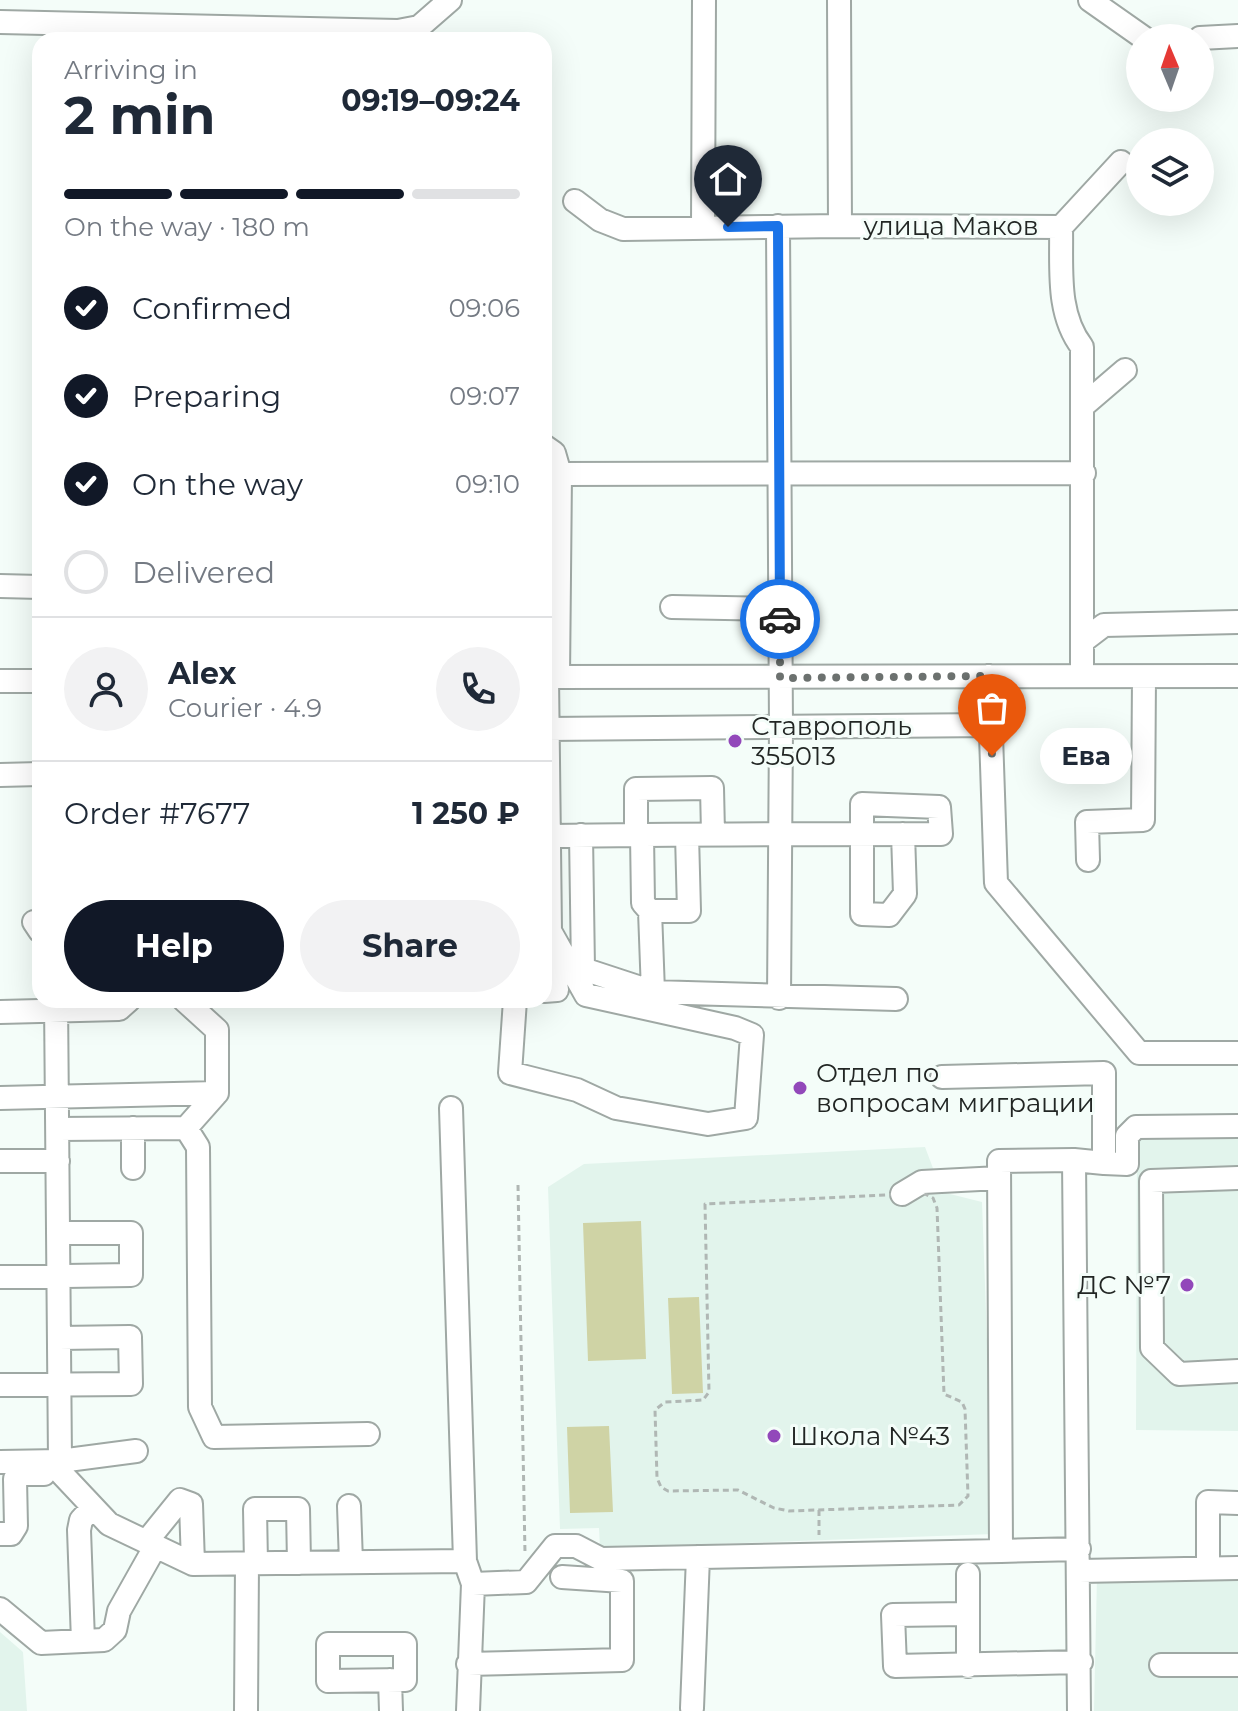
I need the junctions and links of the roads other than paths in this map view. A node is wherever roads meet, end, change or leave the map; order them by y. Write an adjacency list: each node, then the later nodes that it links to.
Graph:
1 (450, 0): 8 (street)
2 (704, 0): 15 (street)
3 (839, 0): 14 (street)
4 (1090, 0): 6 (street)
5 (0, 22): 7 (street)
6 (1126, 25)
7 (232, 32)
8 (374, 32)
9 (1238, 36): 10 (street)
10 (1214, 37)
11 (1121, 162): 16 (street, улица Маков)
12 (575, 201): 15 (street, улица Маков)
13 (778, 226): 14 (street, улица Маков); 15 (street, улица Маков); 22 (street)
14 (840, 226): 16 (street, улица Маков)
15 (703, 227)
16 (1061, 227): 18 (street, улица Маков)
17 (1125, 370): 18 (street)
18 (1083, 406): 20 (street, улица Маков)
19 (552, 452): 21 (street)
20 (1084, 473): 22 (street); 29 (street, улица Маков)
21 (560, 474): 22 (street); 28 (street)
22 (779, 474): 26 (street)
23 (0, 586): 24 (street)
24 (32, 587)
25 (672, 607): 26 (street)
26 (780, 609): 35 (street)
27 (1238, 622): 29 (street)
28 (552, 636)
29 (1083, 641): 31 (street, улица Маков)
30 (989, 676): 31 (street); 35 (street); 38 (street)
31 (1082, 676): 34 (street)
32 (1238, 676): 34 (street)
33 (552, 677): 35 (street)
34 (1144, 677): 51 (street)
35 (780, 678): 39 (street)
36 (0, 681): 37 (street)
37 (32, 681)
38 (991, 725): 39 (street); 66 (street)
39 (781, 728): 40 (street); 44 (street)
40 (552, 729)
41 (32, 774): 42 (street)
42 (0, 775)
43 (713, 833): 44 (street); 48 (street); 49 (street)
44 (780, 834): 45 (street); 57 (street)
45 (861, 834): 46 (street); 46 (street); 46 (street)
46 (903, 834)
47 (581, 835): 48 (street); 50 (street); 56 (street)
48 (639, 835): 49 (street); 52 (street)
49 (687, 835): 52 (street)
50 (552, 836)
51 (1088, 860)
52 (650, 911): 56 (street)
53 (552, 935): 64 (street)
54 (552, 948): 55 (street)
55 (552, 990)
56 (653, 992): 57 (street)
57 (779, 998): 58 (street)
58 (896, 999)
59 (37, 1008): 65 (street)
60 (56, 1008): 69 (street)
61 (98, 1008): 62 (street)
62 (120, 1008)
63 (193, 1008): 68 (street)
64 (514, 1008)
65 (0, 1012)
66 (1238, 1053)
67 (942, 1077): 79 (street)
68 (217, 1093): 69 (street); 74 (street)
69 (58, 1097): 70 (street); 75 (street)
70 (0, 1098)
71 (451, 1108): 103 (street)
72 (1238, 1126): 79 (street)
73 (133, 1128): 74 (street); 75 (street); 80 (street)
74 (186, 1128): 91 (street)
75 (58, 1129): 78 (street)
76 (1074, 1160): 79 (street); 81 (street); 102 (street)
77 (0, 1161): 78 (street)
78 (58, 1161): 84 (street)
79 (1104, 1163)
80 (133, 1168)
81 (999, 1178): 83 (street); 100 (street)
82 (1238, 1178): 88 (street)
83 (902, 1194)
84 (58, 1233): 85 (street); 85 (street)
85 (58, 1276): 86 (street); 87 (street)
86 (0, 1277)
87 (59, 1338): 90 (street); 90 (street)
88 (1238, 1371)
89 (0, 1385): 90 (street)
90 (60, 1386): 94 (street)
91 (368, 1434)
92 (136, 1451): 94 (street)
93 (0, 1462): 94 (street)
94 (60, 1467): 97 (street); 98 (street)
95 (1238, 1503): 108 (street)
96 (349, 1506): 104 (street)
97 (93, 1507): 99 (street); 115 (street)
98 (0, 1534)
99 (151, 1544): 107 (street); 107 (street); 115 (street)
100 (1001, 1551): 101 (street); 102 (street)
101 (698, 1557): 112 (street); 122 (street)
102 (1080, 1560): 108 (street); 116 (street)
103 (465, 1561): 104 (street); 112 (street)
104 (351, 1562): 106 (street)
105 (251, 1563): 106 (street); 106 (street); 107 (street); 123 (street)
106 (299, 1563)
107 (193, 1564)
108 (1208, 1567): 109 (street)
109 (1238, 1568)
110 (968, 1574): 114 (street)
111 (562, 1577): 117 (street)
112 (473, 1584): 117 (street)
113 (0, 1609): 115 (street)
114 (967, 1614): 120 (street); 120 (street)
115 (83, 1641)
116 (1081, 1662): 120 (street); 126 (street)
117 (468, 1664): 125 (street)
118 (1161, 1665): 119 (street)
119 (1238, 1665)
120 (968, 1666)
121 (390, 1680): 124 (street)
122 (692, 1708)
123 (246, 1711)
124 (391, 1711)
125 (468, 1711)
126 (1079, 1711)

